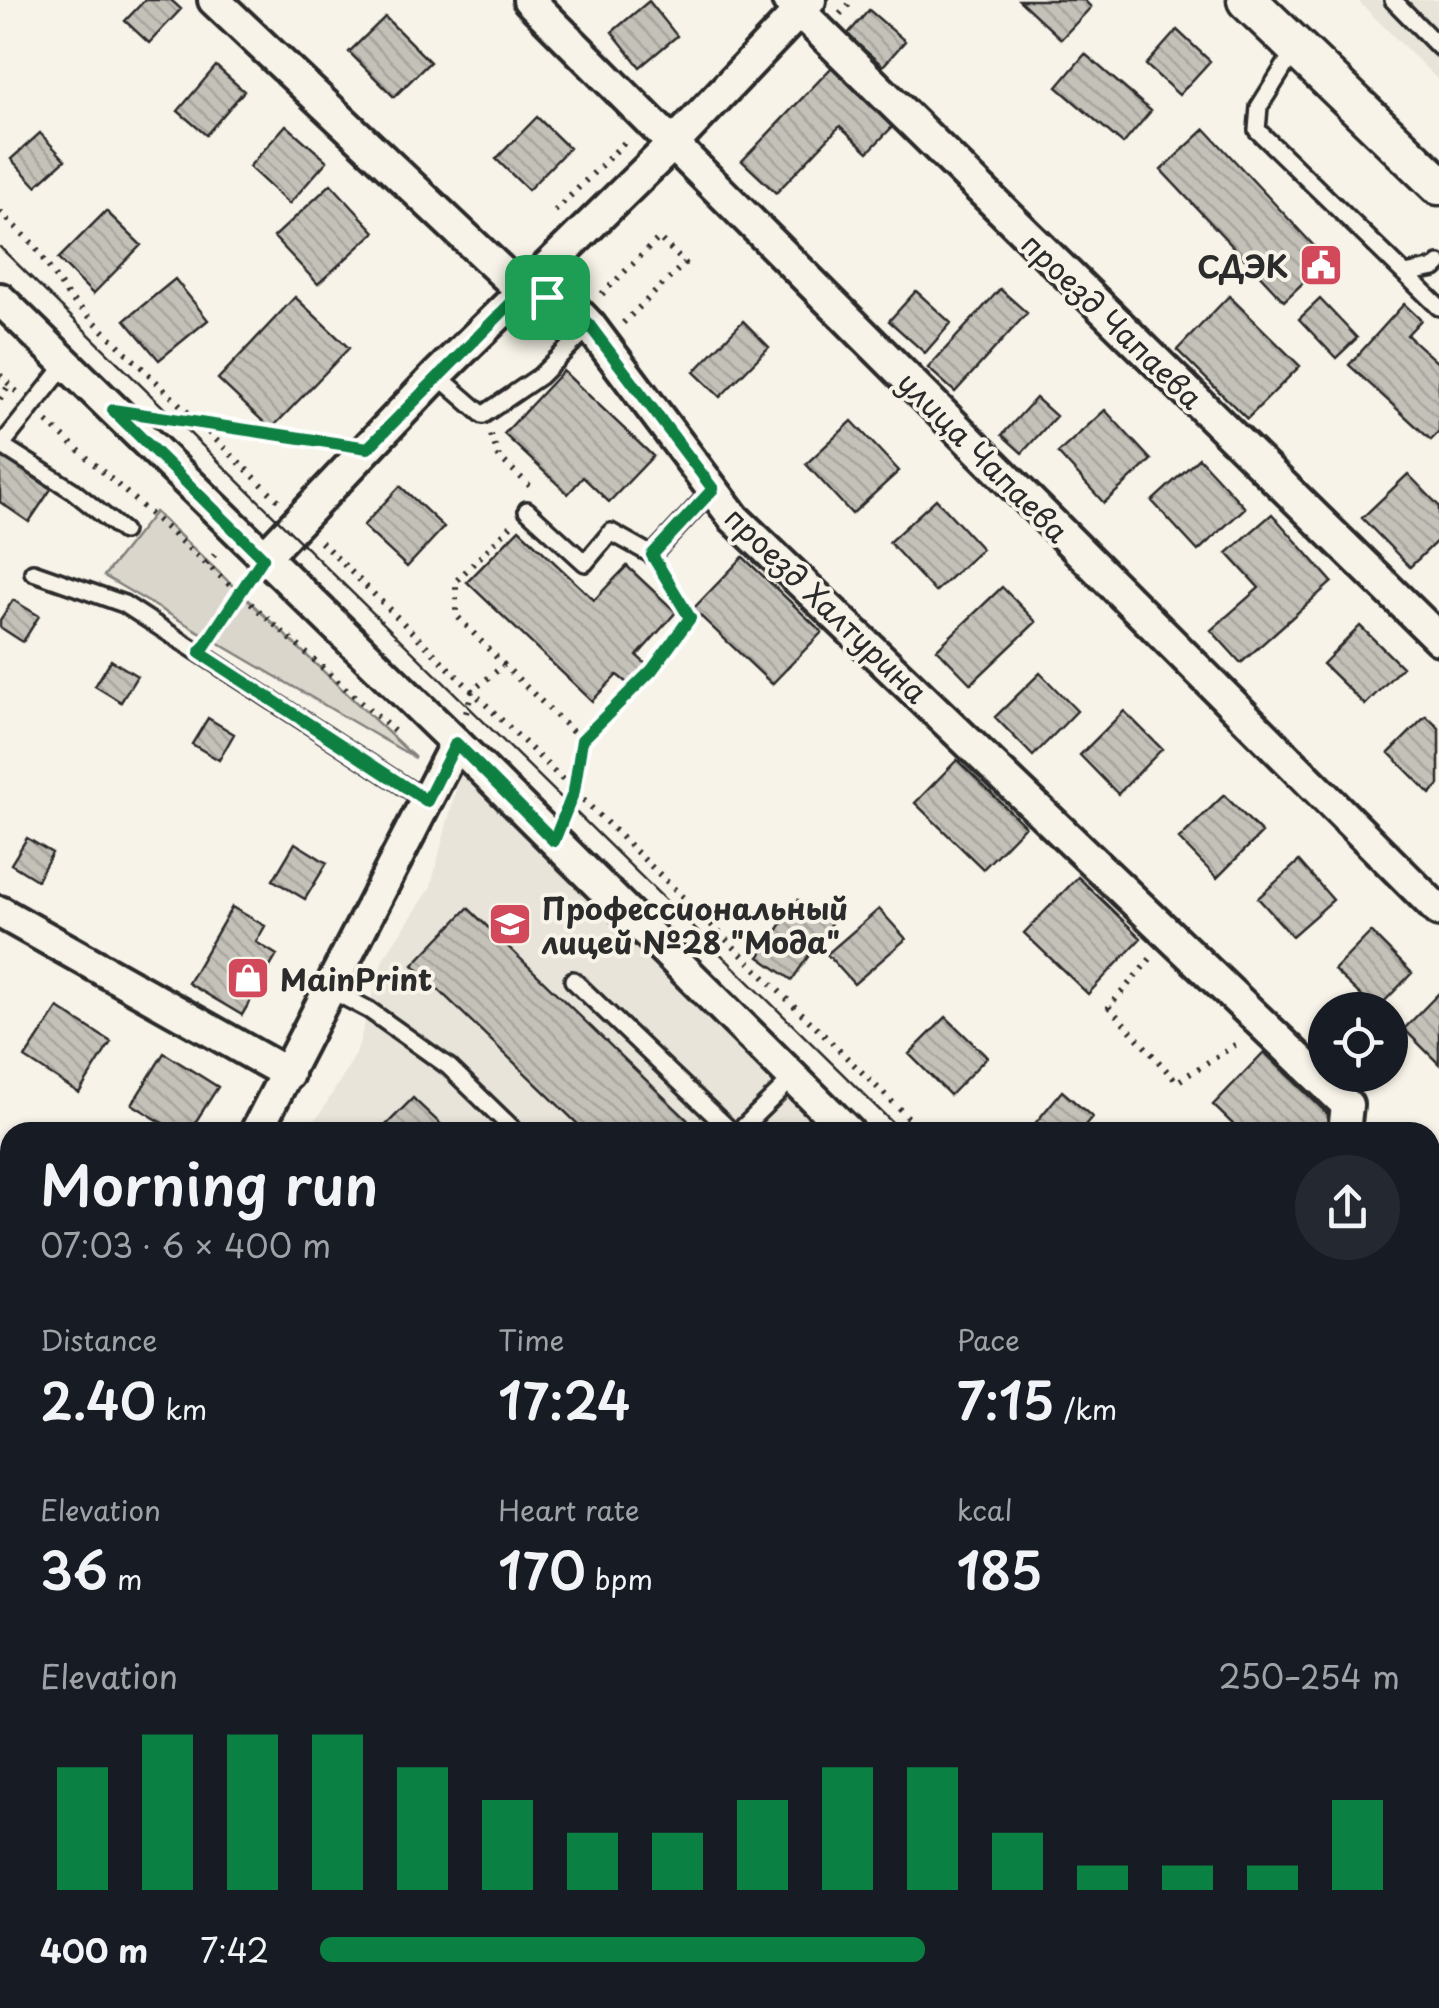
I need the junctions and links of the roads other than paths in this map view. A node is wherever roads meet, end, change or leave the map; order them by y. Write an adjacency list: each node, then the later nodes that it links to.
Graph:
1 (214, 0): 12 (street, проезд Халтурина)
2 (529, 0): 8 (street, улица Чапаева)
3 (1247, 0): 7 (street)
4 (1393, 0): 6 (lane)
5 (799, 4): 8 (street); 24 (street, проезд Чапаева)
6 (1439, 47)
7 (1296, 48): 9 (street); 11 (lane)
8 (674, 143): 12 (street); 27 (street, улица Чапаева)
9 (1439, 185)
10 (1439, 264): 11 (lane)
11 (1406, 274): 14 (lane)
12 (522, 292): 15 (street, проезд Халтурина); 17 (street)
13 (0, 299): 16 (street)
14 (1439, 307)
15 (604, 327): 17 (lane); 19 (street, проезд Халтурина)
16 (66, 364): 18 (lane); 22 (street)
17 (437, 374): 22 (street)
18 (1, 446): 21 (lane)
19 (713, 489): 20 (lane); 38 (street, проезд Халтурина)
20 (527, 510)
21 (123, 530)
22 (263, 558): 25 (street)
23 (33, 572): 26 (lane)
24 (1439, 640)
25 (456, 743): 26 (street); 32 (street)
26 (427, 801): 30 (street)
27 (1439, 911)
28 (0, 912): 31 (street)
29 (572, 980): 35 (lane)
30 (331, 990): 31 (street); 34 (lane)
31 (288, 1074): 33 (street)
32 (793, 1078): 36 (lane); 37 (street)
33 (262, 1122)
34 (506, 1122)
35 (724, 1122)
36 (746, 1122)
37 (838, 1122)
38 (1345, 1122)

